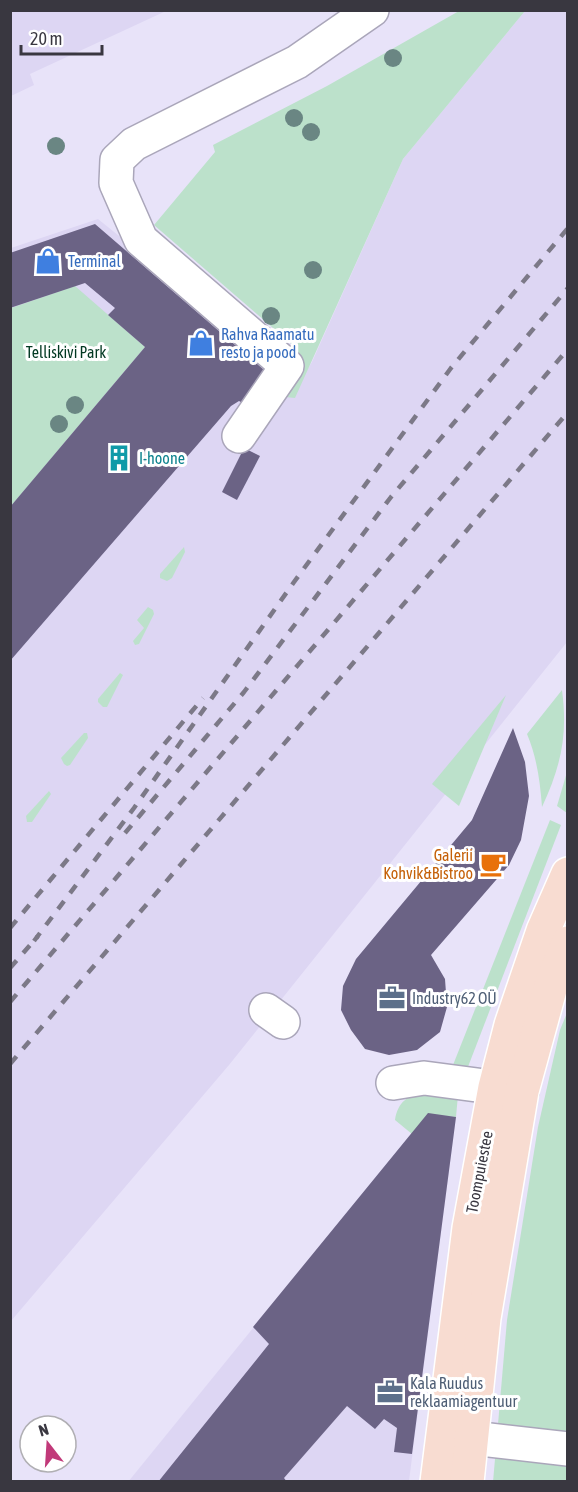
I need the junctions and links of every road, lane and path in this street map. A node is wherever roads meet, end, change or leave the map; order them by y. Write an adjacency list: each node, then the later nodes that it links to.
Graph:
1 (372, 10): 2 (lane)
2 (239, 436)
3 (567, 874): 6 (main road, Toompuiestee)
4 (567, 943): 6 (main road, Toompuiestee)
5 (393, 1083): 6 (lane)
6 (509, 1089): 7 (main road, Toompuiestee); 9 (main road, Toompuiestee)
7 (472, 1438): 8 (lane); 10 (main road, Toompuiestee)
8 (567, 1449)
9 (437, 1482)
10 (467, 1482)

